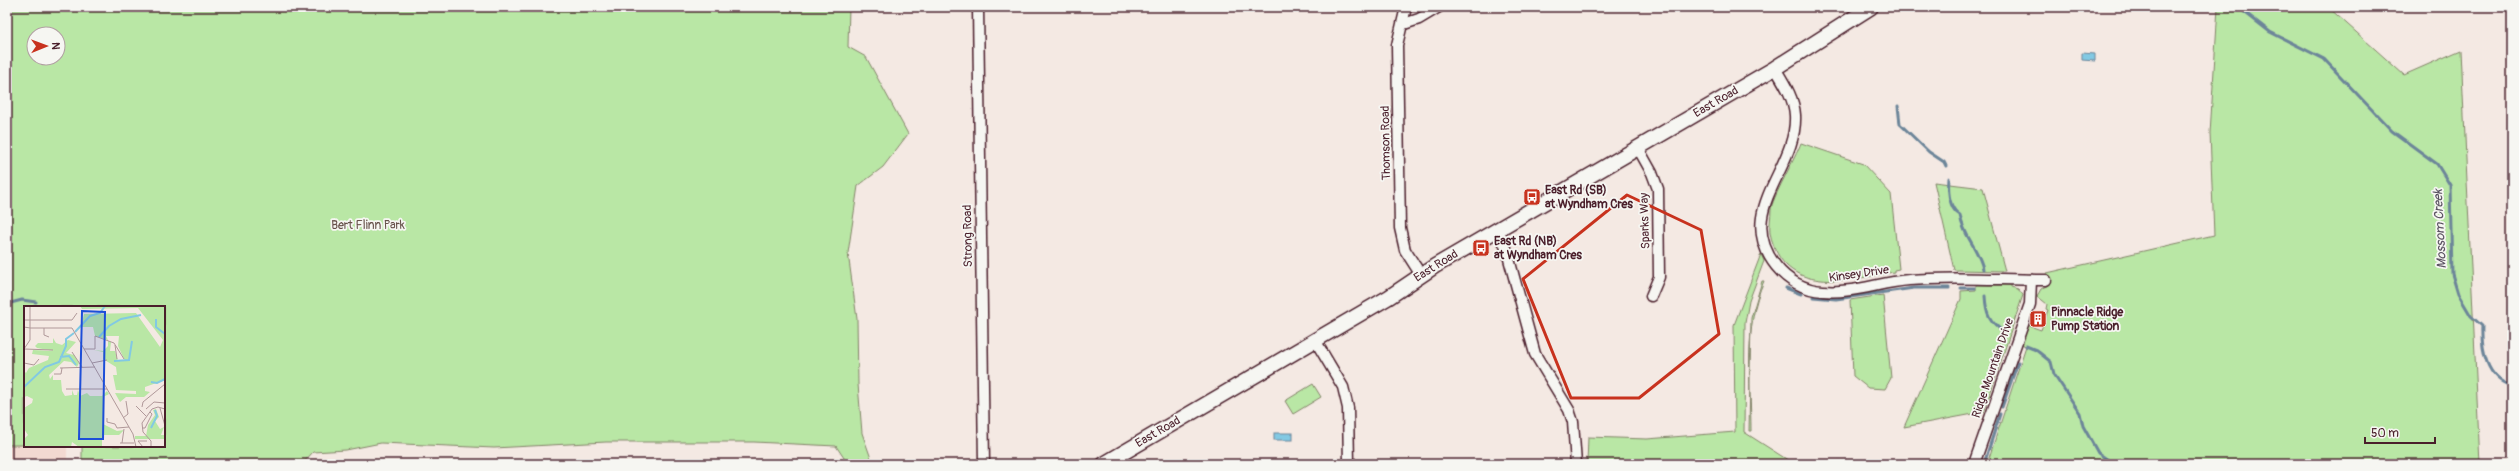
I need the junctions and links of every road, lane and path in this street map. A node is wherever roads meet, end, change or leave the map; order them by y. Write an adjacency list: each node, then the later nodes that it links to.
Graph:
1 (978, 7): 14 (street, Strong Road)
2 (1406, 7): 5 (street, Thomson Road)
3 (1439, 7): 5 (street)
4 (1871, 7): 6 (main road, East Road)
5 (1404, 24): 9 (street, Thomson Road)
6 (1775, 68): 7 (main road, East Road); 10 (street, Kinsey Drive)
7 (1638, 148): 8 (main road, East Road); 12 (street, Sparks Way)
8 (1498, 230): 9 (main road, East Road); 17 (street)
9 (1420, 275): 13 (main road, East Road)
10 (2031, 280): 11 (street, Kinsey Drive); 18 (street, Ridge Mountain Drive)
11 (2046, 280)
12 (1651, 296)
13 (1316, 340): 15 (main road, East Road); 16 (street)
14 (984, 464)
15 (1104, 464)
16 (1349, 464)
17 (1576, 464)
18 (1974, 464)

